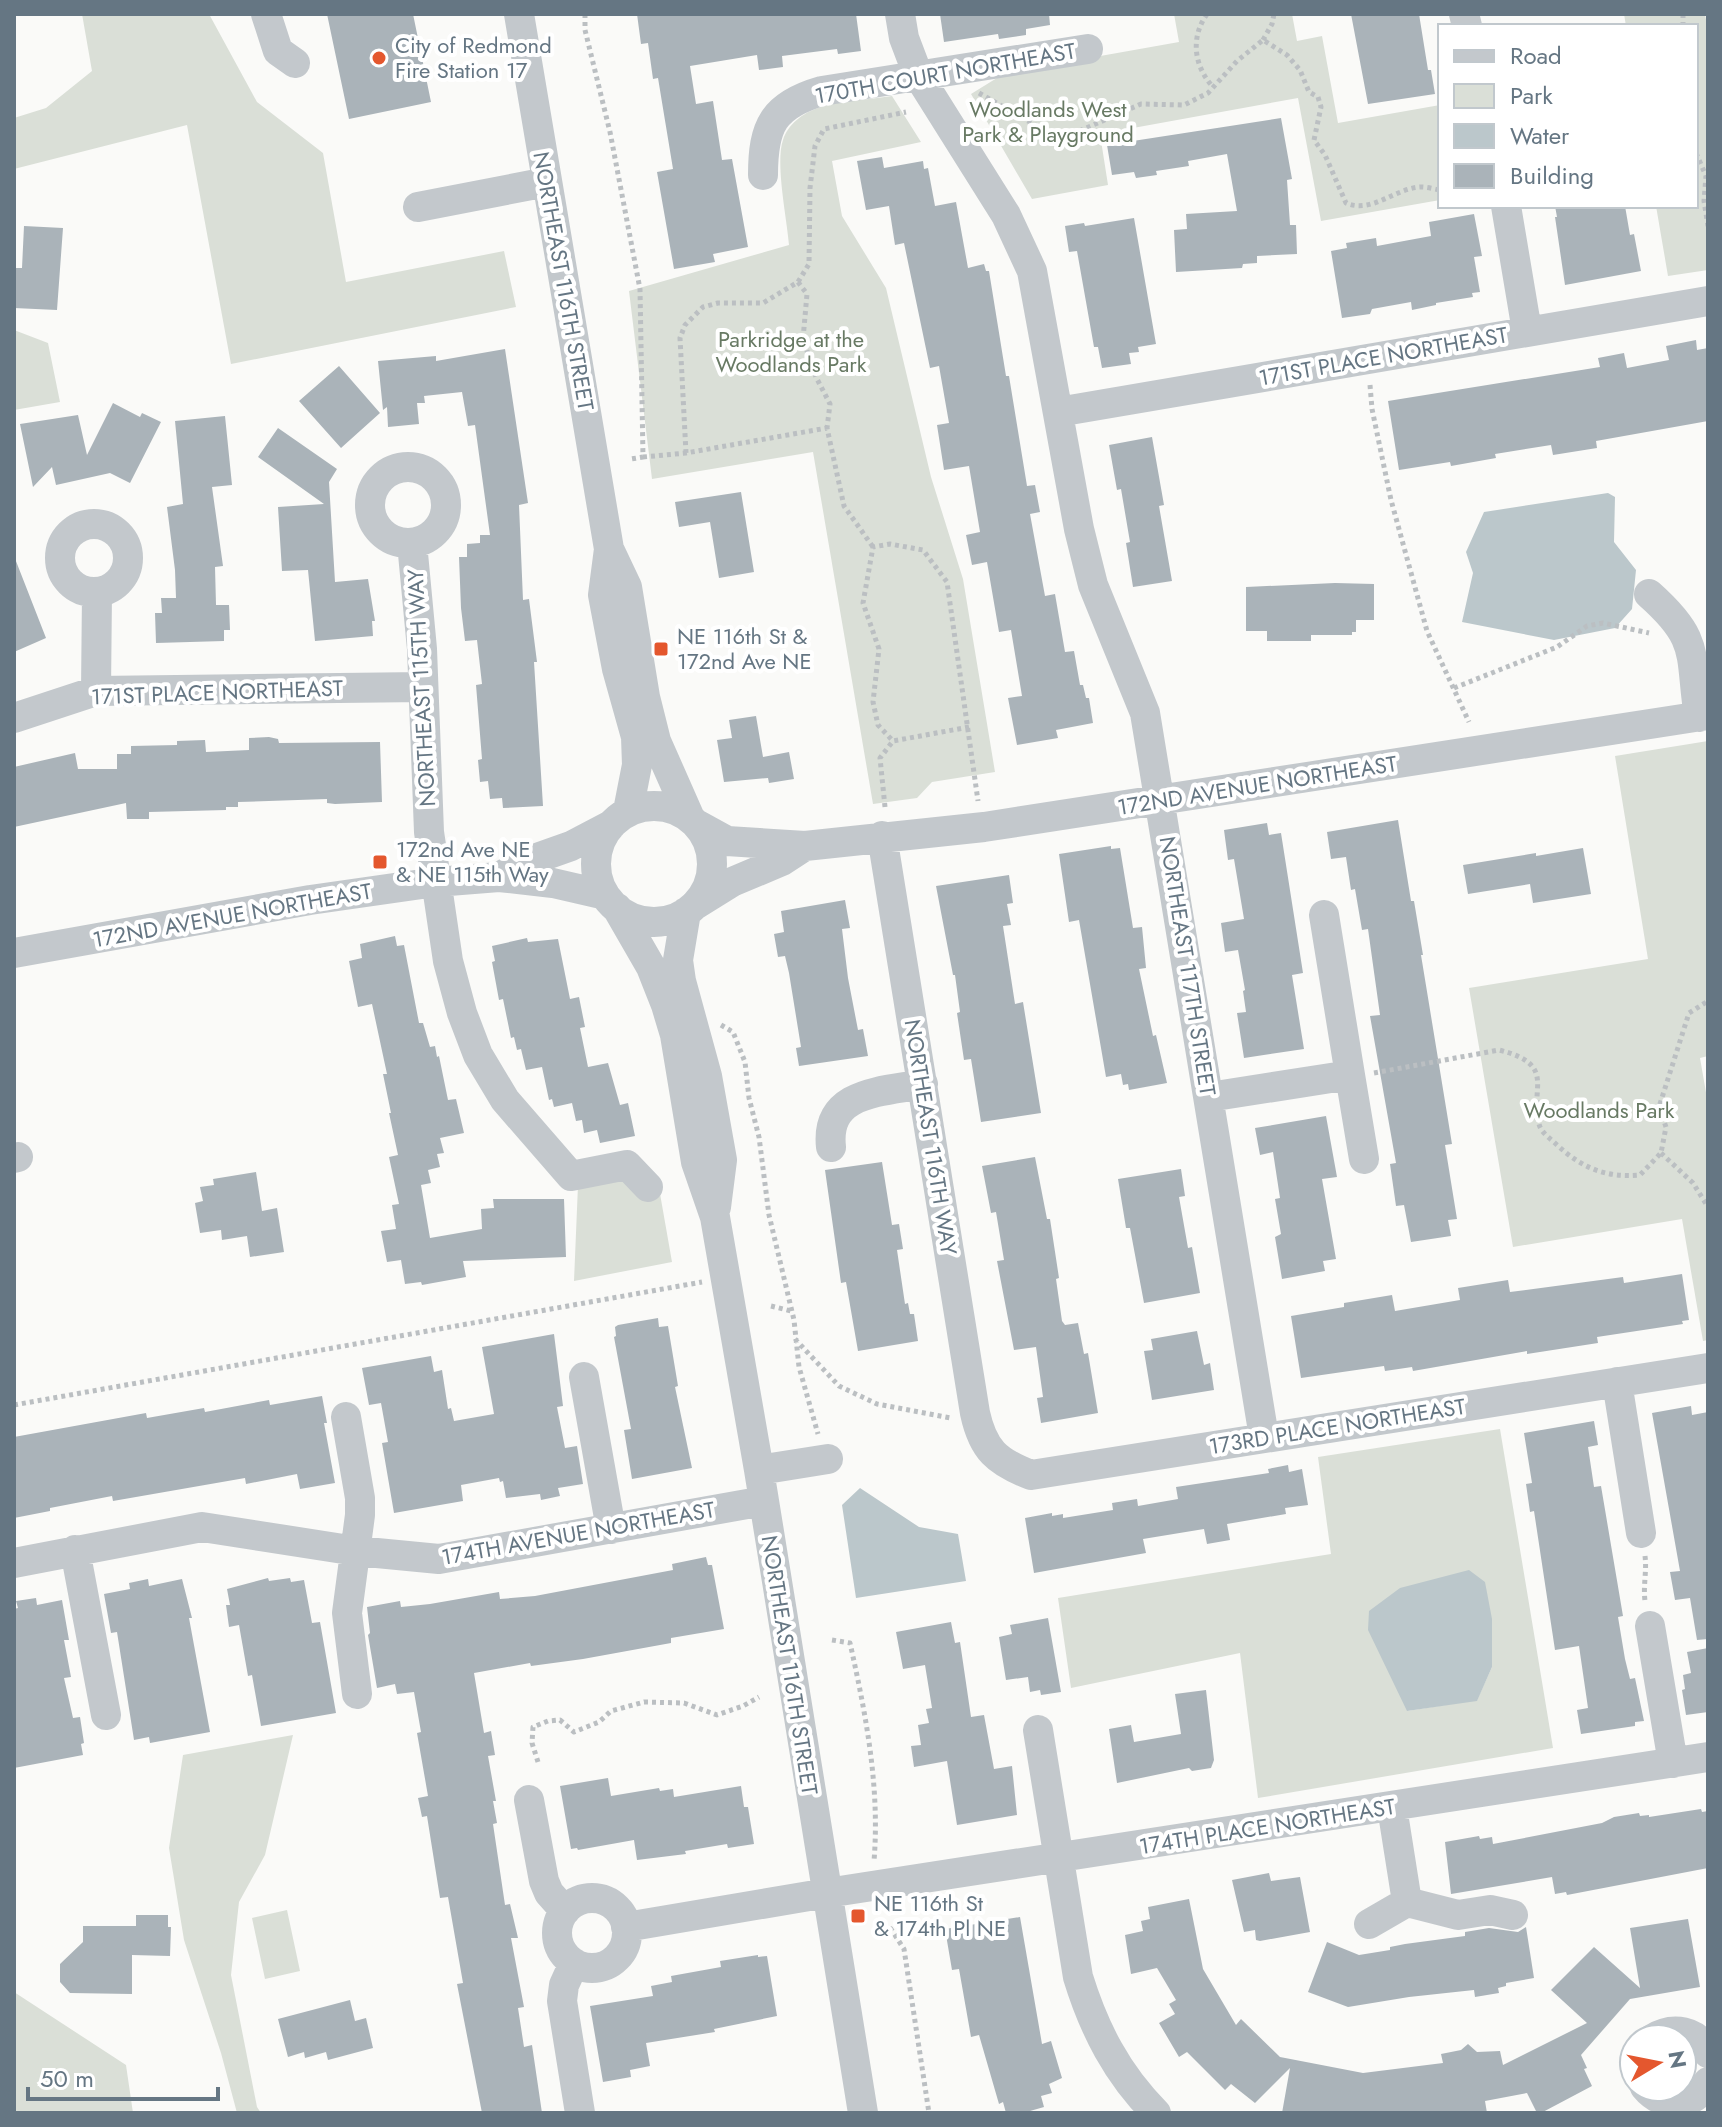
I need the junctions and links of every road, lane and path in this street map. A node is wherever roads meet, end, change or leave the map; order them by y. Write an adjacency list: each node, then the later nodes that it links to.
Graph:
1 (266, 14): 9 (street)
2 (519, 14): 16 (street, NORTHEAST 116TH STREET)
3 (585, 14): 28 (path)
4 (900, 14): 10 (street, NORTHEAST 117TH STREET)
5 (1207, 14): 11 (path)
6 (1274, 14): 7 (path)
7 (1263, 40): 11 (path); 17 (path)
8 (1088, 49): 10 (street, 170TH COURT NORTHEAST)
9 (295, 63)
10 (918, 75): 15 (street, 170TH COURT NORTHEAST); 25 (street, NORTHEAST 117TH STREET)
11 (1213, 87): 12 (path)
12 (976, 90)
13 (906, 112): 21 (path)
14 (1698, 158): 20 (path)
15 (763, 175)
16 (547, 182): 18 (street); 32 (street, NORTHEAST 116TH STREET)
17 (1438, 190)
18 (418, 207)
19 (1506, 208): 23 (street)
20 (1708, 226)
21 (798, 282): 26 (path); 27 (path)
22 (1708, 301): 23 (street, 171ST PLACE NORTHEAST)
23 (1527, 331): 25 (street, 171ST PLACE NORTHEAST)
24 (1370, 384): 37 (path)
25 (1058, 412): 44 (street, NORTHEAST 117TH STREET)
26 (827, 428): 27 (path); 31 (path)
27 (686, 453): 28 (path)
28 (643, 457): 29 (path)
29 (631, 459)
30 (412, 543): 36 (street, NORTHEAST 115TH WAY)
31 (873, 547): 42 (path); 43 (path)
32 (609, 549): 46 (street, NORTHEAST 116TH STREET); 47 (street, NORTHEAST 116TH STREET)
33 (97, 592): 38 (street)
34 (1649, 594): 35 (street)
35 (1689, 641): 37 (path); 39 (street)
36 (423, 687): 38 (street, 171ST PLACE NORTHEAST); 51 (street, NORTHEAST 115TH WAY)
37 (1454, 688): 41 (path)
38 (96, 691): 40 (street, 171ST PLACE NORTHEAST)
39 (1703, 716): 44 (street, 172ND AVENUE NORTHEAST)
40 (14, 718)
41 (1469, 722)
42 (969, 727): 43 (path); 45 (path)
43 (893, 741): 48 (path)
44 (1161, 798): 48 (street, 172ND AVENUE NORTHEAST); 60 (street, NORTHEAST 117TH STREET)
45 (978, 801)
46 (620, 818): 47 (street); 50 (street, 172ND AVENUE NORTHEAST); 52 (street)
47 (693, 821): 49 (street, 172ND AVENUE NORTHEAST); 53 (street)
48 (883, 822): 49 (street, 172ND AVENUE NORTHEAST); 59 (street, NORTHEAST 116TH WAY)
49 (805, 846): 53 (street, 172ND AVENUE NORTHEAST)
50 (499, 877): 51 (street, 172ND AVENUE NORTHEAST); 52 (street, 172ND AVENUE NORTHEAST)
51 (436, 882): 55 (street, 172ND AVENUE NORTHEAST); 64 (street, NORTHEAST 115TH WAY)
52 (611, 902): 53 (street); 66 (street, NORTHEAST 116TH STREET)
53 (690, 909): 66 (street, NORTHEAST 116TH STREET)
54 (1324, 915): 58 (street)
55 (14, 953)
56 (1708, 1001): 62 (path)
57 (717, 1022): 69 (path)
58 (1350, 1075): 60 (street); 62 (path); 63 (street)
59 (923, 1084): 61 (street); 76 (street, NORTHEAST 116TH WAY)
60 (1209, 1097): 77 (street, NORTHEAST 117TH STREET)
61 (831, 1147)
62 (1661, 1153): 65 (path)
63 (1364, 1159)
64 (648, 1187)
65 (1708, 1207)
66 (715, 1217): 67 (street, NORTHEAST 116TH STREET)
67 (725, 1278): 74 (path); 79 (street, NORTHEAST 116TH STREET)
68 (771, 1306): 69 (path)
69 (791, 1311): 70 (path)
70 (795, 1338): 76 (path); 78 (path)
71 (1708, 1368): 73 (street, 173RD PLACE NORTHEAST)
72 (584, 1377): 81 (street)
73 (1617, 1382): 77 (street, 173RD PLACE NORTHEAST); 82 (street)
74 (14, 1405)
75 (346, 1417): 84 (street)
76 (978, 1426): 77 (street, 173RD PLACE NORTHEAST)
77 (1264, 1437)
78 (825, 1460): 79 (street)
79 (759, 1470): 80 (street, NORTHEAST 116TH STREET)
80 (764, 1501): 81 (street, 174TH AVENUE NORTHEAST); 99 (street, NORTHEAST 116TH STREET)
81 (611, 1529): 84 (street, 174TH AVENUE NORTHEAST)
82 (1641, 1533): 86 (path)
83 (75, 1550): 84 (street, 174TH AVENUE NORTHEAST); 85 (street, 174TH AVENUE NORTHEAST); 90 (street)
84 (356, 1551): 88 (street)
85 (14, 1563)
86 (1650, 1626): 94 (street)
87 (832, 1640): 98 (path)
88 (357, 1694)
89 (759, 1697): 93 (path)
90 (106, 1715)
91 (1038, 1730): 97 (street)
92 (1708, 1757): 94 (street, 174TH PLACE NORTHEAST)
93 (538, 1762)
94 (1673, 1763): 96 (street, 174TH PLACE NORTHEAST)
95 (529, 1800): 101 (street)
96 (1392, 1807): 97 (street, 174TH PLACE NORTHEAST); 100 (street)
97 (1060, 1859): 99 (street, 174TH PLACE NORTHEAST); 112 (street)
98 (875, 1860)
99 (827, 1893): 105 (street, 174TH PLACE NORTHEAST); 110 (street, NORTHEAST 116TH STREET)
100 (1407, 1902): 102 (street); 104 (street)
101 (565, 1911): 105 (street); 106 (street)
102 (1513, 1915)
103 (876, 1920): 111 (path)
104 (1369, 1924)
105 (626, 1927): 106 (street)
106 (574, 1963): 109 (street)
107 (1708, 2082): 108 (street)
108 (1679, 2108)
109 (580, 2113)
110 (863, 2113)
111 (929, 2113)
112 (1156, 2113)

